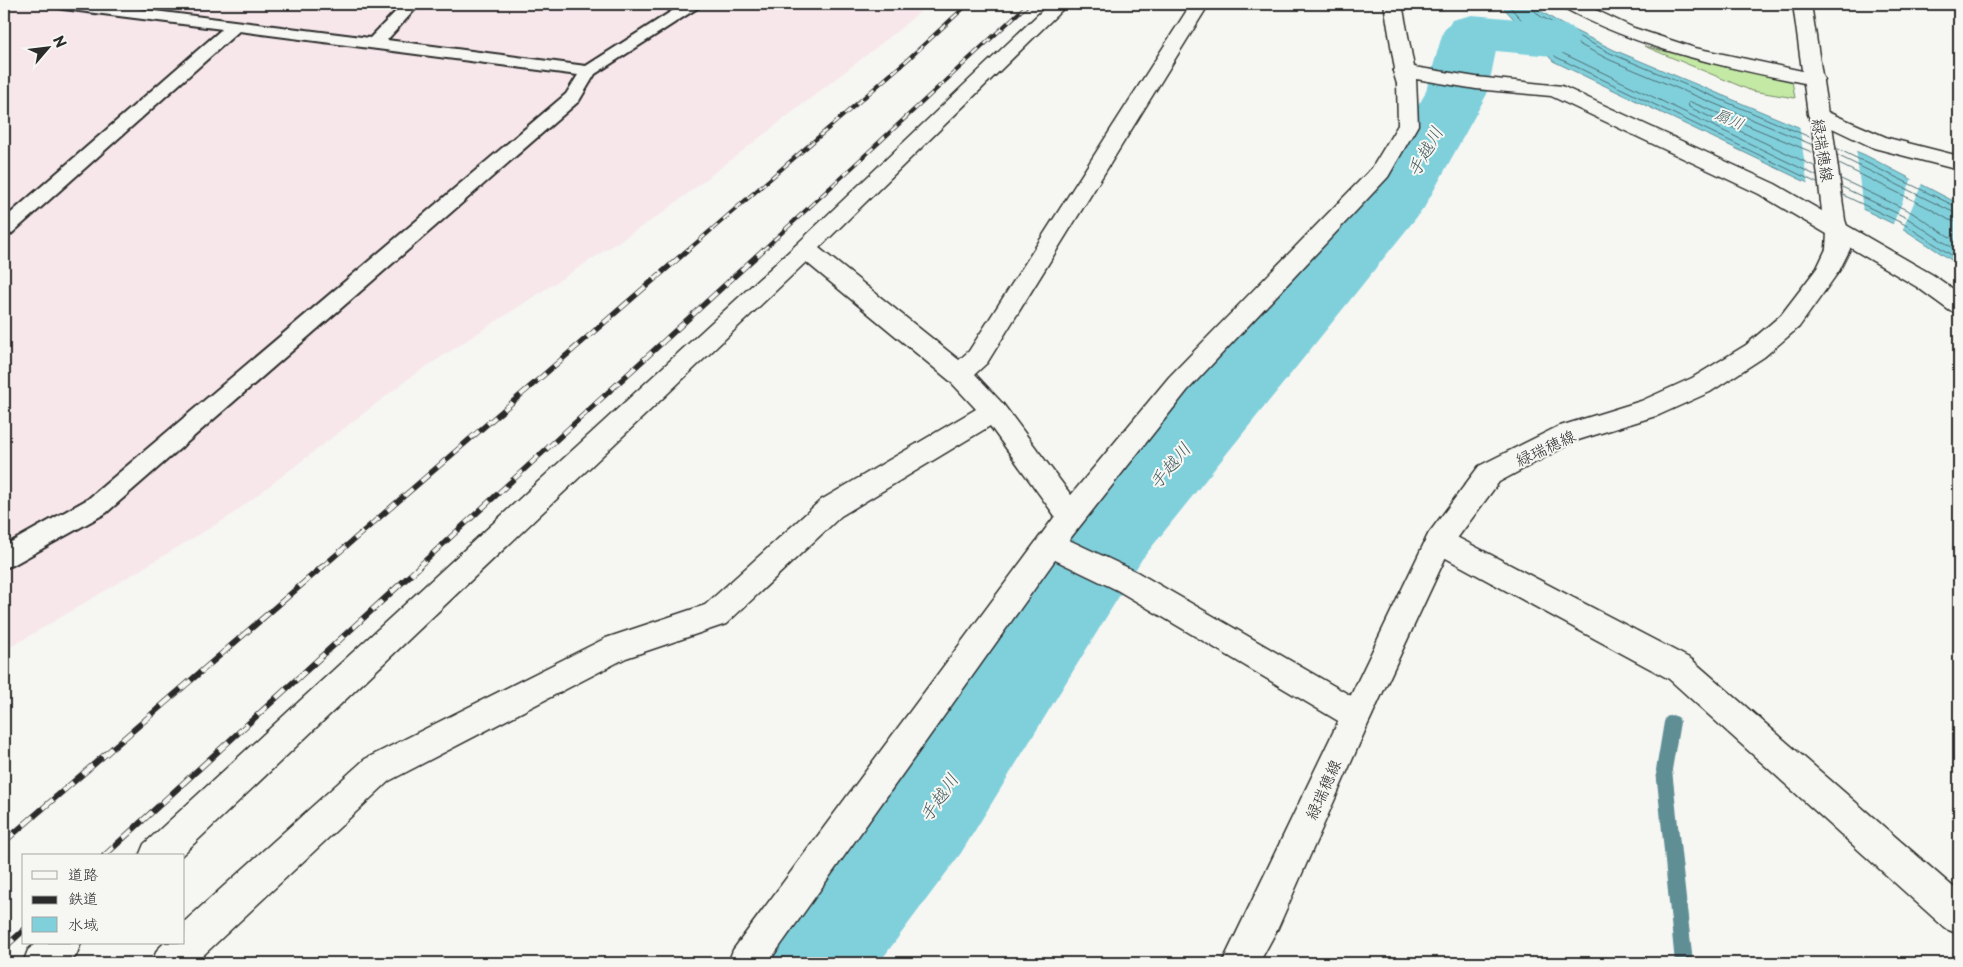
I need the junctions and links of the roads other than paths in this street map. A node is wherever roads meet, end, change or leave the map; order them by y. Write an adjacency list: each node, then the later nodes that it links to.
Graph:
1 (63, 4): 10 (lane)
2 (160, 4): 10 (lane)
3 (412, 4): 12 (lane)
4 (693, 4): 13 (lane)
5 (1059, 4): 20 (street)
6 (1200, 4): 22 (street)
7 (1393, 4): 14 (street)
8 (1570, 4): 15 (street)
9 (1802, 4): 15 (street, 緑瑞穂線)
10 (147, 15): 11 (lane)
11 (234, 26): 12 (lane); 19 (lane)
12 (374, 44): 13 (lane)
13 (589, 71): 27 (lane)
14 (1412, 73): 18 (street); 24 (street)
15 (1814, 79): 16 (street, 緑瑞穂線)
16 (1820, 119): 17 (street); 18 (street, 緑瑞穂線)
17 (1959, 162)
18 (1836, 226): 21 (street); 26 (street, 緑瑞穂線)
19 (4, 229)
20 (805, 249): 22 (street); 31 (street)
21 (1959, 306)
22 (959, 374): 23 (street)
23 (994, 412): 24 (street); 35 (street)
24 (1071, 516): 28 (street)
25 (4, 540): 27 (lane)
26 (1439, 541): 30 (street, 緑瑞穂線); 32 (street)
27 (30, 545): 29 (lane)
28 (1056, 546): 30 (street); 36 (street)
29 (4, 558)
30 (1356, 715): 37 (street, 緑瑞穂線)
31 (158, 854)
32 (1959, 916)
33 (61, 944): 34 (street)
34 (41, 963)
35 (170, 963)
36 (746, 963)
37 (1240, 963)

